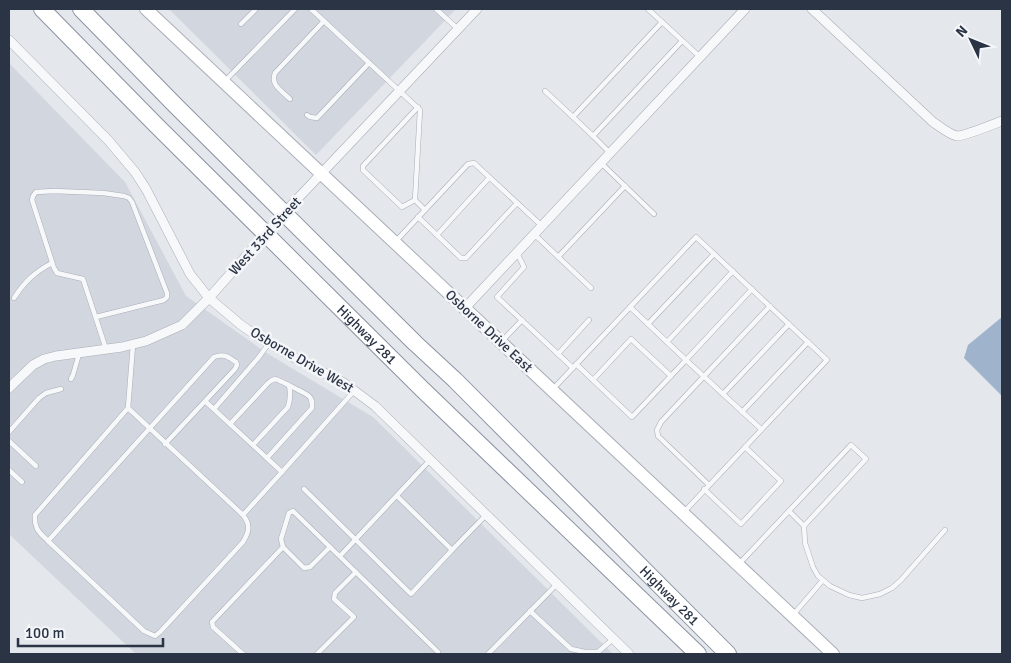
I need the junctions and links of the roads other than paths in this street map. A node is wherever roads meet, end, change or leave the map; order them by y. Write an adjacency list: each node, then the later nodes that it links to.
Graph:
1 (42, 9): 41 (highway, Highway 281)
2 (81, 9): 37 (highway, Highway 281)
3 (146, 9): 20 (street, Osborne Drive East)
4 (256, 9): 14 (lane)
5 (295, 9): 20 (lane)
6 (311, 9): 12 (lane)
7 (436, 9): 15 (lane)
8 (477, 9): 15 (street, West 33rd Street)
9 (648, 9): 13 (lane)
10 (745, 9): 18 (street)
11 (812, 9): 27 (street)
12 (324, 21): 19 (lane); 23 (lane)
13 (662, 22): 17 (lane); 26 (lane)
14 (241, 24)
15 (458, 29): 21 (street, West 33rd Street)
16 (9, 40): 53 (street, Osborne Drive West)
17 (682, 41): 18 (lane); 28 (lane)
18 (700, 57): 29 (street)
19 (369, 63): 21 (lane); 25 (lane)
20 (224, 82): 31 (street, Osborne Drive East)
21 (400, 91): 24 (lane); 31 (street, West 33rd Street)
22 (545, 91): 26 (lane)
23 (290, 99)
24 (418, 107): 34 (lane); 34 (lane)
25 (307, 115)
26 (572, 117): 28 (lane)
27 (1002, 121)
28 (593, 136): 29 (lane)
29 (610, 153): 30 (street)
30 (600, 163): 33 (lane); 40 (street)
31 (322, 174): 37 (street, West 33rd Street); 44 (street, Osborne Drive East)
32 (489, 178): 35 (lane); 36 (lane); 43 (lane)
33 (625, 186): 38 (lane); 47 (lane)
34 (415, 200): 36 (lane)
35 (517, 202): 40 (lane); 43 (lane)
36 (425, 210): 39 (lane)
37 (284, 213): 41 (street, West 33rd Street); 129 (highway, Highway 281)
38 (654, 214)
39 (418, 218): 43 (lane); 44 (lane)
40 (542, 226): 42 (street)
41 (266, 234): 53 (street, West 33rd Street); 128 (highway, Highway 281)
42 (534, 234): 45 (street); 47 (lane)
43 (436, 235)
44 (395, 242): 56 (street, Osborne Drive East)
45 (517, 252): 56 (street); 58 (lane)
46 (714, 254): 49 (lane); 55 (lane); 60 (lane)
47 (558, 257): 50 (lane)
48 (52, 262): 52 (lane); 57 (lane); 57 (lane)
49 (733, 271): 51 (lane); 63 (lane)
50 (591, 288)
51 (752, 290): 54 (lane); 70 (lane)
52 (14, 298)
53 (209, 298): 65 (street, Osborne Drive West); 66 (street, West 33rd Street)
54 (770, 306): 61 (lane); 73 (lane)
55 (630, 307): 60 (lane); 71 (lane)
56 (464, 308): 62 (street, Osborne Drive East)
57 (96, 317): 67 (lane)
58 (522, 320): 62 (lane); 69 (lane)
59 (589, 320): 69 (lane)
60 (648, 324): 63 (lane)
61 (789, 324): 64 (lane); 81 (lane)
62 (501, 342): 80 (street, Osborne Drive East)
63 (667, 342): 70 (lane)
64 (808, 342): 85 (lane); 88 (lane)
65 (269, 343): 79 (street, Osborne Drive West); 84 (lane)
66 (133, 344): 67 (street, West 33rd Street); 83 (lane)
67 (106, 349): 68 (street, West 33rd Street)
68 (79, 352): 74 (lane); 77 (street, West 33rd Street)
69 (558, 354): 71 (lane)
70 (686, 360): 72 (lane); 73 (lane)
71 (575, 366): 75 (lane); 80 (lane)
72 (671, 376): 75 (lane); 75 (lane)
73 (704, 376): 81 (lane); 100 (lane)
74 (71, 379)
75 (593, 380)
76 (289, 386): 86 (lane); 92 (lane); 94 (lane)
77 (9, 388)
78 (61, 390): 89 (lane)
79 (354, 390): 95 (street, Osborne Drive West); 98 (lane)
80 (552, 390): 105 (street, Osborne Drive East)
81 (723, 394): 85 (lane)
82 (206, 402): 84 (lane); 87 (lane); 91 (lane)
83 (128, 408): 87 (lane); 111 (lane)
84 (214, 409): 86 (lane)
85 (742, 412): 88 (lane)
86 (230, 424): 92 (lane)
87 (150, 428): 91 (lane); 111 (lane)
88 (761, 429): 93 (lane)
89 (9, 432)
90 (9, 441): 96 (lane)
91 (166, 444): 106 (lane)
92 (253, 445): 94 (lane)
93 (744, 447): 100 (lane); 102 (lane)
94 (267, 458): 98 (lane)
95 (430, 460): 103 (lane); 107 (street, Osborne Drive West)
96 (36, 466)
97 (9, 470): 99 (lane)
98 (282, 472): 106 (lane)
99 (22, 482)
100 (709, 485): 102 (lane)
101 (304, 489): 110 (lane)
102 (704, 489): 105 (lane)
103 (397, 496): 110 (lane); 114 (lane)
104 (788, 511): 108 (lane); 108 (lane); 116 (lane)
105 (682, 513): 116 (street, Osborne Drive East)
106 (243, 515): 111 (lane)
107 (486, 515): 114 (lane); 119 (street, Osborne Drive West)
108 (804, 526): 118 (lane)
109 (945, 530): 118 (lane)
110 (356, 540): 114 (lane); 115 (lane)
111 (48, 541)
112 (283, 547): 113 (lane); 113 (lane); 123 (lane)
113 (330, 547): 115 (lane)
114 (452, 550)
115 (340, 556): 117 (lane)
116 (738, 565): 121 (street, Osborne Drive East)
117 (356, 572): 124 (lane); 125 (lane)
118 (824, 580): 121 (lane)
119 (557, 584): 120 (lane); 122 (street, Osborne Drive West)
120 (530, 611): 122 (lane); 126 (lane)
121 (792, 616): 130 (street, Osborne Drive East)
122 (613, 640): 127 (street, Osborne Drive West)
123 (243, 654)
124 (318, 654)
125 (438, 654)
126 (488, 654)
127 (629, 654)
128 (698, 654)
129 (728, 654)
130 (833, 654)

